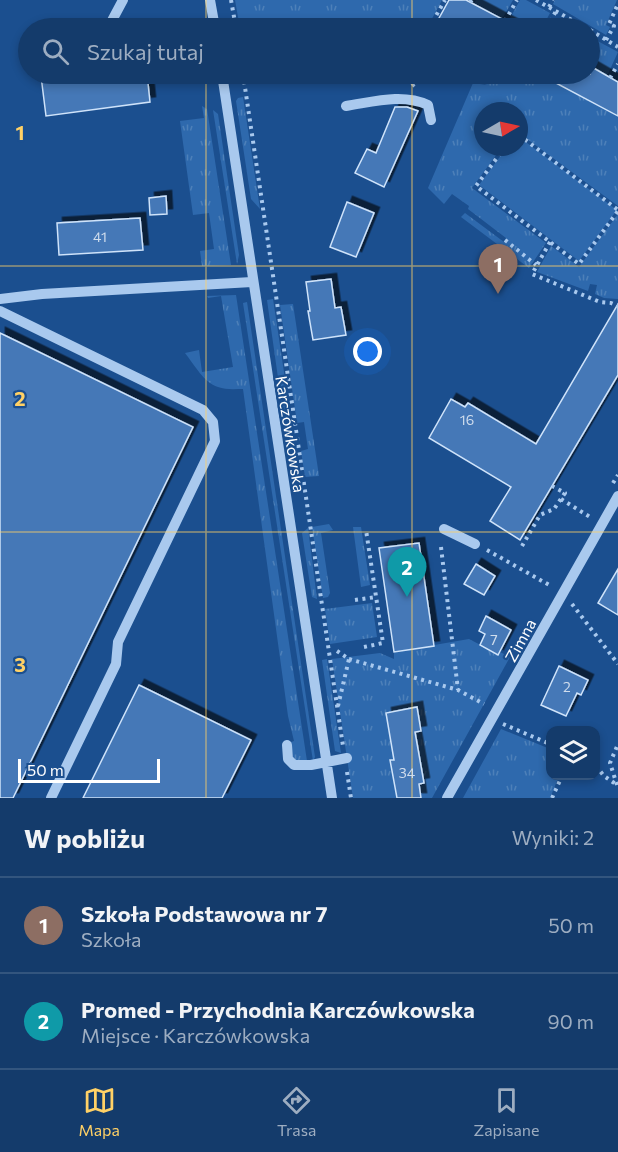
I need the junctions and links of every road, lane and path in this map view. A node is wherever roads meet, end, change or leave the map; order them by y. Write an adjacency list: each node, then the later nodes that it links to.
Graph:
1 (123, 0): 12 (street)
2 (210, 0): 13 (street)
3 (231, 0): 14 (path)
4 (445, 0): 15 (path)
5 (517, 0): 16 (path)
6 (536, 0): 9 (path)
7 (553, 0): 9 (path)
8 (618, 4): 11 (path)
9 (549, 7): 10 (path)
10 (556, 11): 17 (path); 18 (path)
11 (616, 14): 19 (path)
12 (113, 18)
13 (213, 18)
14 (234, 18)
15 (435, 18)
16 (507, 18)
17 (552, 18)
18 (568, 18)
19 (616, 27): 21 (path)
20 (600, 37): 21 (path)
21 (606, 40): 22 (path)
22 (618, 46)
23 (618, 64): 24 (path)
24 (610, 78)
25 (223, 84): 35 (street, Karczówkowska)
26 (244, 84): 58 (path)
27 (346, 106): 28 (street)
28 (431, 120)
29 (528, 142): 31 (path)
30 (498, 156): 33 (path)
31 (618, 210): 33 (path)
32 (505, 240): 34 (path)
33 (550, 242): 34 (path)
34 (536, 265): 37 (path)
35 (252, 282): 36 (street); 64 (street, Karczówkowska)
36 (0, 299)
37 (618, 306)
38 (0, 311): 68 (street)
39 (552, 486): 41 (path)
40 (618, 496): 71 (street, Zimna)
41 (561, 499): 42 (path); 46 (path)
42 (593, 519)
43 (366, 530): 49 (path)
44 (444, 530): 45 (street)
45 (475, 544): 48 (path)
46 (522, 546)
47 (441, 547): 56 (path)
48 (554, 588)
49 (376, 597): 50 (path); 52 (path)
50 (355, 600)
51 (566, 610): 55 (path)
52 (364, 647)
53 (337, 651): 54 (path)
54 (349, 659): 56 (path); 58 (path)
55 (618, 664)
56 (458, 690): 57 (path)
57 (488, 706)
58 (337, 710): 63 (path)
59 (506, 714): 60 (path)
60 (546, 742)
61 (618, 744): 67 (path)
62 (287, 745): 64 (street)
63 (346, 758): 64 (street); 70 (path)
64 (327, 761): 69 (street, Karczówkowska)
65 (600, 771): 67 (path)
66 (560, 780): 72 (path)
67 (618, 786)
68 (51, 798)
69 (332, 798)
70 (351, 798)
71 (447, 798)
72 (552, 798)

